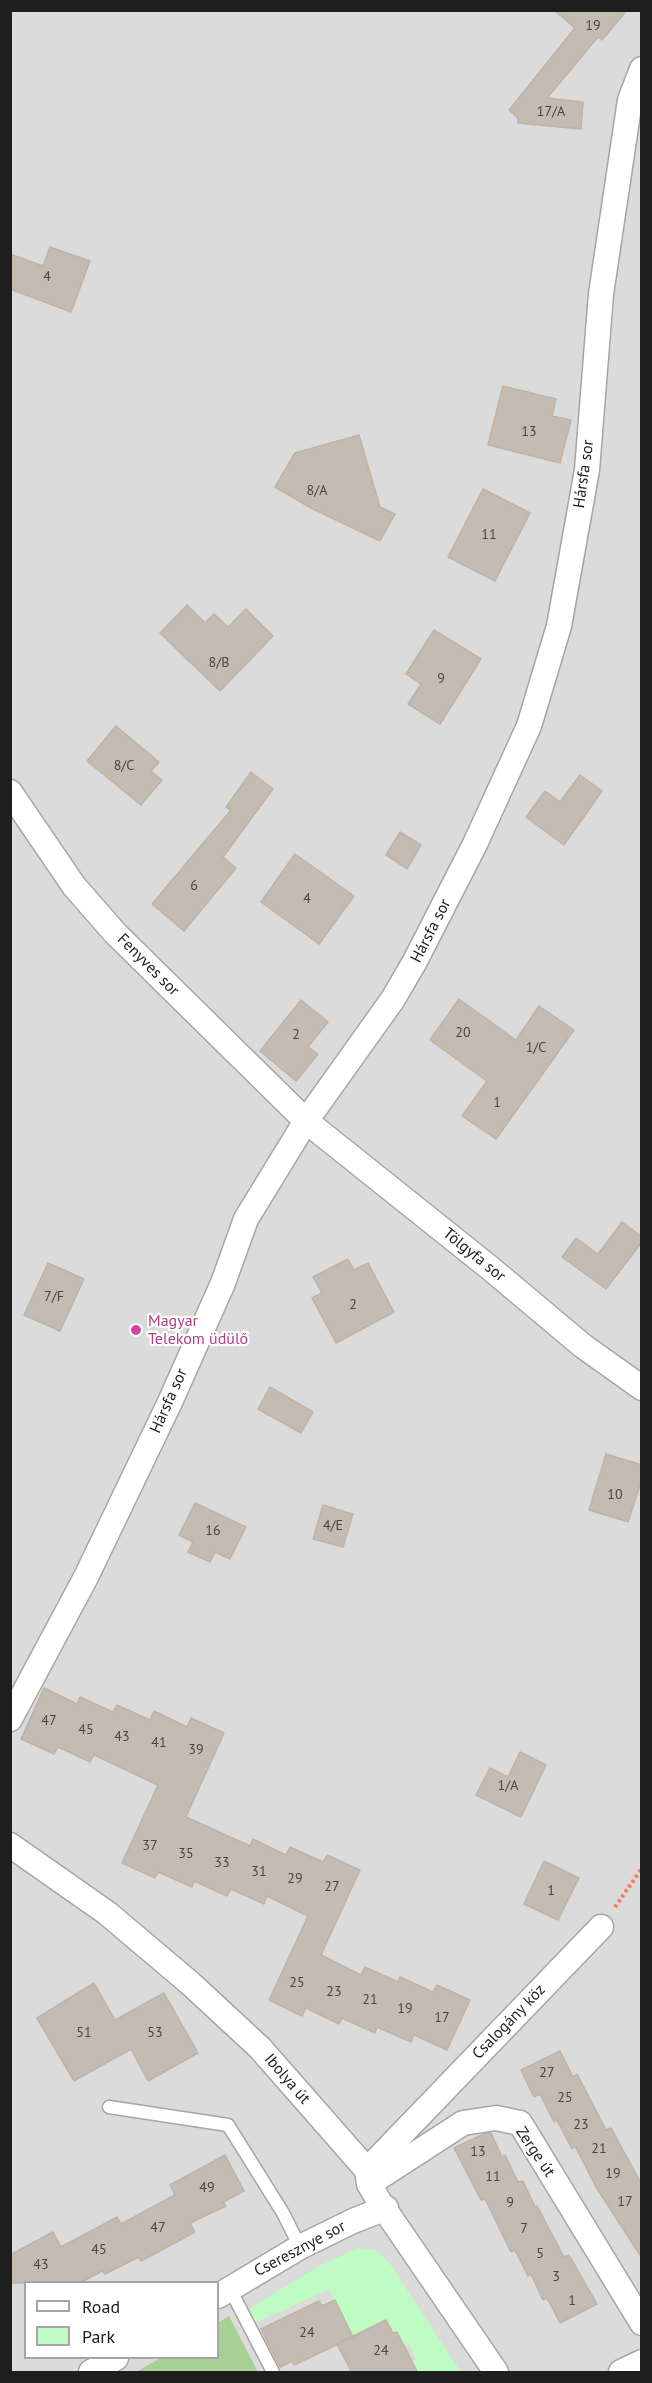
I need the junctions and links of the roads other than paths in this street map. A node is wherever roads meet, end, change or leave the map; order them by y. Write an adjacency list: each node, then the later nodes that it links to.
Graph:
1 (642, 69): 3 (street, Hársfa sor)
2 (10, 792): 3 (street, Fenyves sor)
3 (306, 1121): 4 (street, Tölgyfa sor); 5 (street, Hársfa sor)
4 (642, 1388)
5 (10, 1719)
6 (10, 1845): 9 (street, Ibolya út)
7 (601, 1927): 9 (street, Csalogány köz)
8 (109, 2107): 11 (lane)
9 (368, 2177): 10 (street, Ibolya út); 13 (street, Zerge út)
10 (386, 2208): 11 (street, Cseresznye sor); 18 (street, Ibolya út)
11 (300, 2247): 12 (street, Cseresznye sor)
12 (224, 2292): 17 (lane)
13 (642, 2323)
14 (114, 2359): 16 (street)
15 (642, 2362): 19 (street)
16 (91, 2373)
17 (273, 2373)
18 (496, 2373)
19 (621, 2373)

